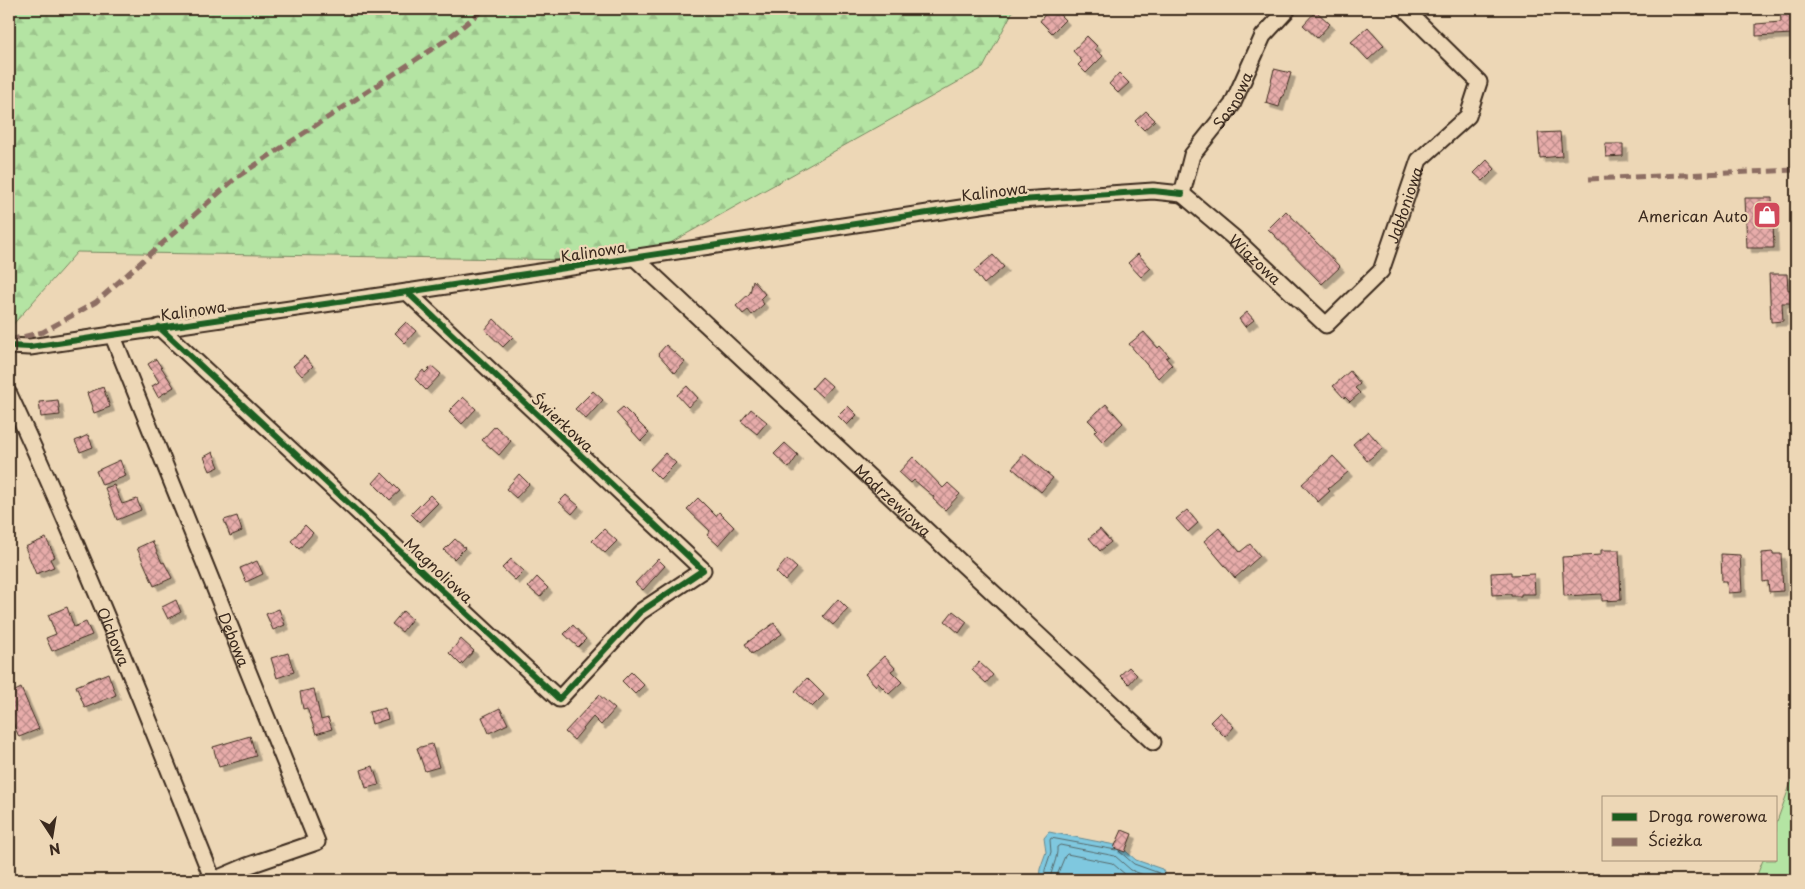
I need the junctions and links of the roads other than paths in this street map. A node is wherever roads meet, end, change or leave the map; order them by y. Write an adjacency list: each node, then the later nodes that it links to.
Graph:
1 (1288, 9): 3 (street, Sosnowa)
2 (1405, 9): 6 (street, Jabłoniowa)
3 (1182, 194): 4 (street, Kalinowa); 6 (street, Wiązowa)
4 (635, 258): 5 (street, Kalinowa); 12 (street, Modrzewiowa)
5 (406, 292): 7 (street, Kalinowa); 11 (street, Świerkowa)
6 (1326, 325)
7 (159, 327): 8 (street, Kalinowa); 11 (street, Magnoliowa)
8 (112, 334): 9 (street, Kalinowa); 13 (street, Dębowa)
9 (9, 346)
10 (10, 403): 13 (street, Olchowa)
11 (703, 570)
12 (1153, 742)
13 (213, 880)

